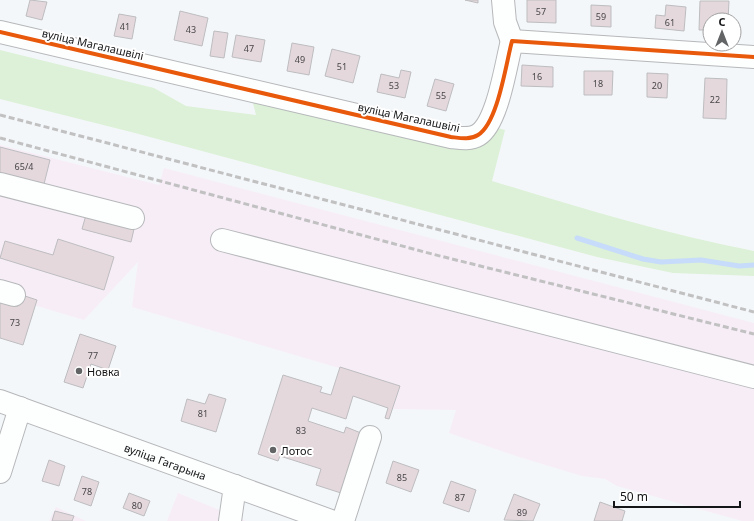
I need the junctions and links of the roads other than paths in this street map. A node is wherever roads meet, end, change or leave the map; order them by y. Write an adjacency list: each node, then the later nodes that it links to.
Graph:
1 (503, 0): 3 (street)
2 (0, 32): 3 (street, вуліца Магалашвілі)
3 (512, 40): 4 (street)
4 (754, 57)
5 (0, 184): 6 (street)
6 (134, 218)
7 (222, 240): 8 (street)
8 (754, 377)
9 (10, 405): 11 (street); 12 (street, вуліца Гагарына)
10 (370, 437): 15 (street)
11 (0, 472)
12 (235, 486): 13 (street); 14 (street, вуліца Гагарына)
13 (230, 521)
14 (331, 521)
15 (343, 521)

